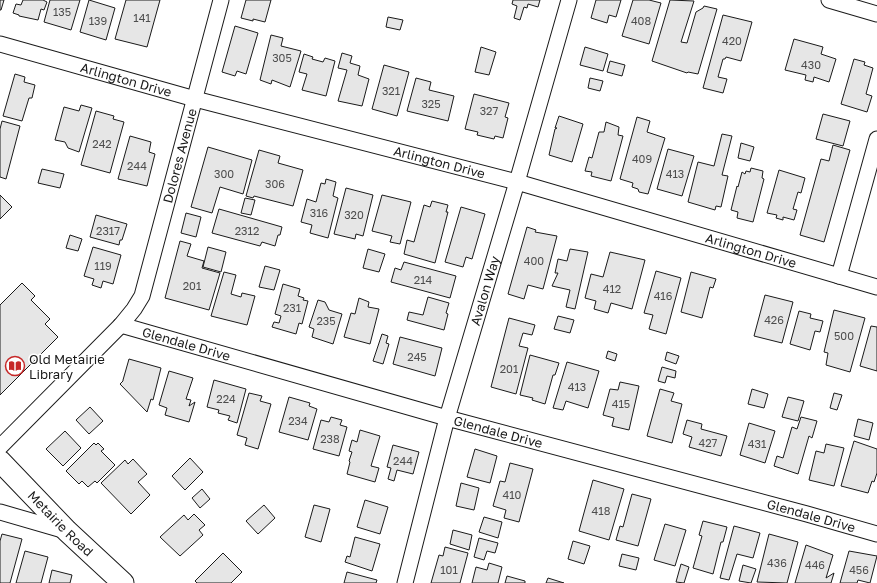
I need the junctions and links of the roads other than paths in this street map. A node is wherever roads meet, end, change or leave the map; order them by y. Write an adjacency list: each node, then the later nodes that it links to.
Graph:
1 (221, 0): 6 (street, Dolores Avenue)
2 (569, 0): 8 (street, Avalon Way)
3 (829, 0): 4 (street)
4 (877, 14)
5 (0, 44): 6 (street, Arlington Drive)
6 (195, 99): 8 (street, Arlington Drive); 11 (street, Dolores Avenue)
7 (877, 139): 9 (street)
8 (517, 182): 9 (street, Arlington Drive); 13 (street, Avalon Way)
9 (839, 276): 10 (street, Arlington Drive)
10 (877, 287)
11 (134, 309): 12 (street, Glendale Drive)
12 (121, 325): 13 (street, Glendale Drive); 14 (street, Glendale Drive)
13 (447, 418): 18 (street, Glendale Drive); 20 (street, Avalon Way)
14 (0, 447)
15 (0, 461): 17 (main road, Metairie Road)
16 (0, 512): 17 (street)
17 (67, 531): 19 (main road, Metairie Road)
18 (877, 534)
19 (123, 583)
20 (405, 583)

